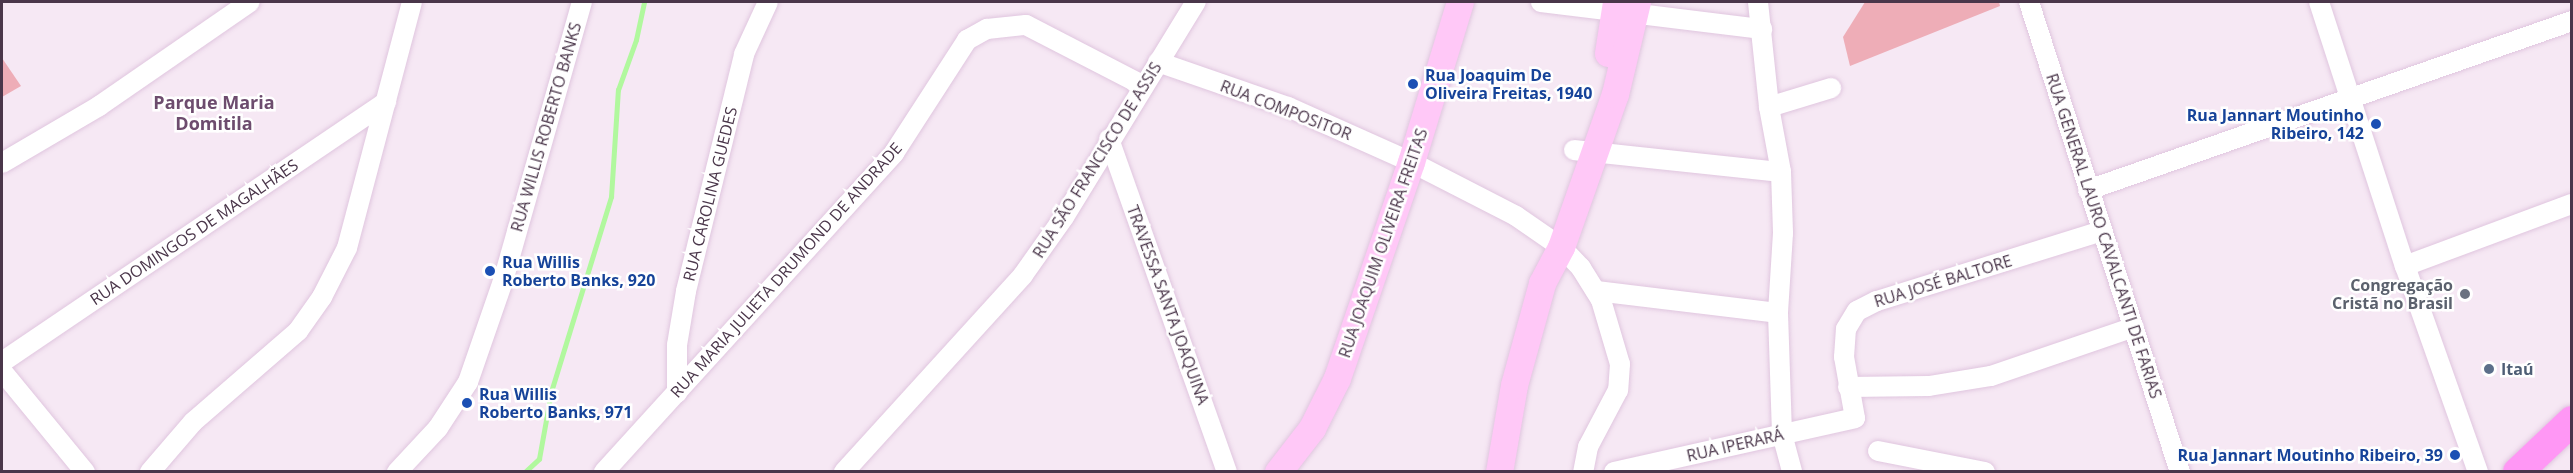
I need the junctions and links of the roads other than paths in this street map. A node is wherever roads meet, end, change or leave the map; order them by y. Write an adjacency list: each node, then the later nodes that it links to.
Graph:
1 (250, 2): 23 (street)
2 (412, 2): 18 (street)
3 (582, 2): 43 (street, RUA WILLIS ROBERTO BANKS)
4 (768, 2): 36 (street, RUA CAROLINA GUEDES)
5 (1196, 2): 14 (street, RUA SÃO FRANCISCO DE ASSIS)
6 (1460, 2): 22 (street, RUA JOAQUIM OLIVEIRA FREITAS)
7 (1541, 2): 11 (street)
8 (1758, 2): 13 (street)
9 (2029, 2): 25 (street, RUA GENERAL LAURO CAVALCANTI DE FARIAS)
10 (2319, 2): 17 (street)
11 (1626, 6): 13 (street); 21 (street)
12 (2571, 21): 17 (street)
13 (1762, 29): 19 (street)
14 (1158, 62): 15 (street, RUA SÃO FRANCISCO DE ASSIS); 22 (street, RUA COMPOSITOR)
15 (1142, 85): 20 (street, RUA SÃO FRANCISCO DE ASSIS); 36 (street, RUA MARIA JULIETA DRUMOND DE ANDRADE)
16 (1831, 88): 19 (street)
17 (2349, 96): 25 (street); 29 (street)
18 (386, 102): 33 (street, RUA DOMINGOS DE MAGALHÃES); 42 (street)
19 (1769, 107): 24 (street)
20 (1109, 139): 45 (street, RUA SÃO FRANCISCO DE ASSIS); 46 (street, TRAVESSA SANTA JOAQUINA)
21 (1584, 152): 24 (street); 28 (street)
22 (1412, 162): 28 (street, RUA COMPOSITOR); 47 (street, RUA JOAQUIM OLIVEIRA FREITAS)
23 (2, 163)
24 (1781, 172): 31 (street)
25 (2088, 190): 27 (street, RUA GENERAL LAURO CAVALCANTI DE FARIAS)
26 (2571, 204): 29 (street)
27 (2102, 231): 32 (street, RUA GENERAL LAURO CAVALCANTI DE FARIAS); 35 (street, RUA JOSÉ BALTORE)
28 (1553, 241): 30 (street); 48 (street)
29 (2405, 266): 54 (street)
30 (1596, 291): 31 (street); 49 (street)
31 (1778, 313): 39 (street)
32 (2134, 327): 35 (street); 53 (street, RUA GENERAL LAURO CAVALCANTI DE FARIAS)
33 (2, 362)
34 (2, 371): 41 (street)
35 (1848, 387): 37 (street, RUA JOSÉ BALTORE)
36 (677, 393): 44 (street, RUA MARIA JULIETA DRUMOND DE ANDRADE)
37 (1855, 418): 39 (street, RUA IPERARÁ)
38 (2571, 421): 55 (main road)
39 (1782, 434): 50 (street, RUA IPERARÁ); 51 (street)
40 (1878, 451): 52 (street)
41 (85, 471)
42 (150, 471)
43 (397, 471)
44 (604, 471)
45 (844, 471)
46 (1227, 471)
47 (1278, 471)
48 (1499, 471)
49 (1583, 471)
50 (1614, 471)
51 (1792, 471)
52 (1985, 471)
53 (2180, 471)
54 (2478, 471)
55 (2518, 471)

